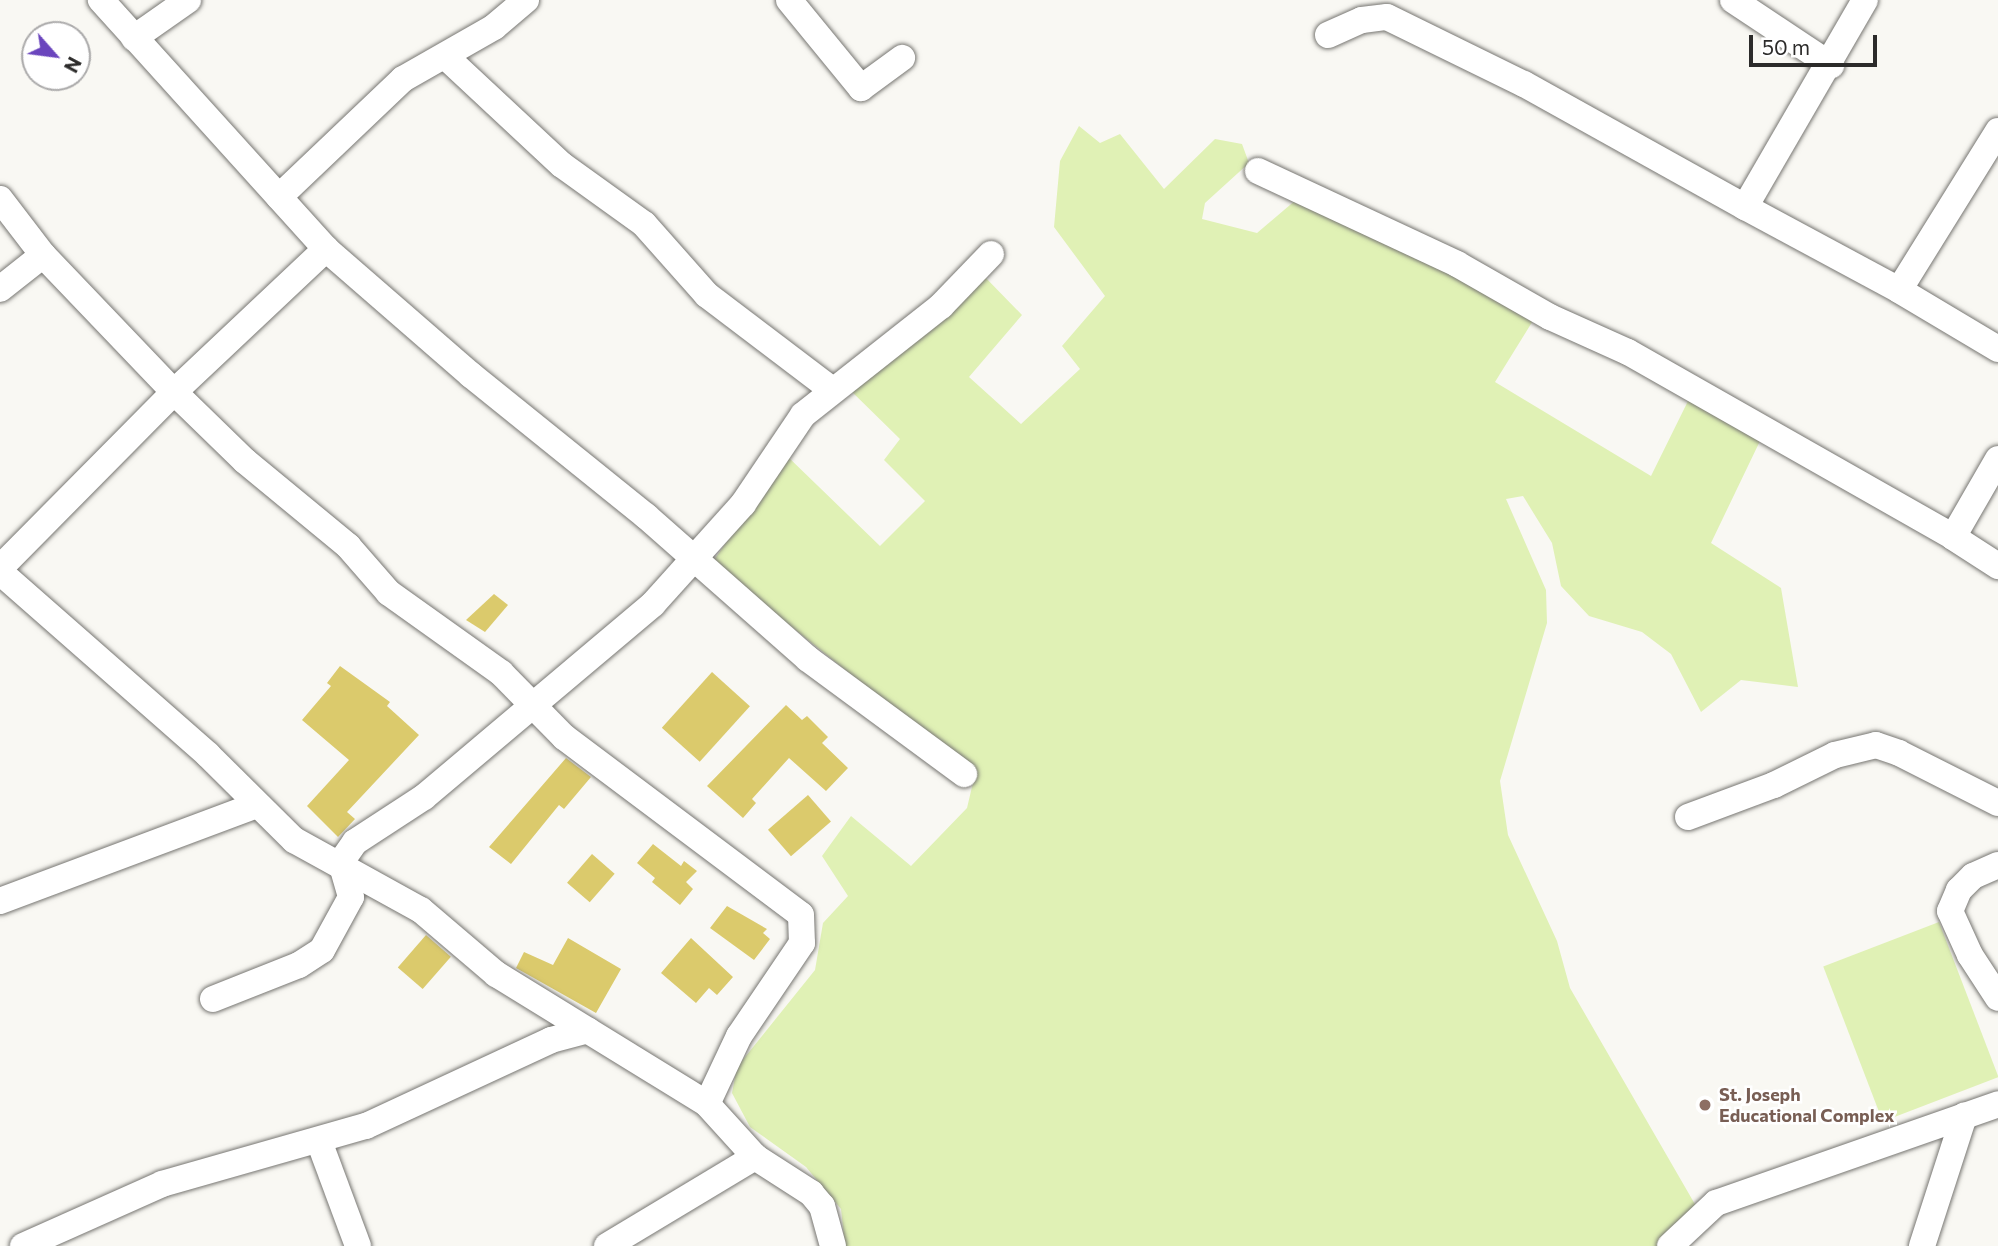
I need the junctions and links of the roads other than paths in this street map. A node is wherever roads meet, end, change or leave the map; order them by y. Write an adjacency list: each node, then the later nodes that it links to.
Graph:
1 (102, 0): 8 (street)
2 (188, 0): 8 (street)
3 (526, 0): 9 (street)
4 (789, 0): 10 (street)
5 (1733, 0): 11 (street)
6 (1865, 0): 11 (street)
7 (1328, 35): 16 (street)
8 (134, 38): 14 (street)
9 (446, 57): 14 (street); 23 (street)
10 (902, 58)
11 (1831, 65): 16 (street)
12 (1998, 131): 21 (street)
13 (1258, 172): 26 (street)
14 (279, 197): 17 (street)
15 (0, 199): 19 (street)
16 (1745, 207): 21 (street)
17 (326, 249): 24 (street); 27 (street)
18 (991, 254): 23 (street)
19 (43, 255): 20 (street); 24 (street)
20 (0, 289)
21 (1899, 290): 22 (street)
22 (1998, 349)
23 (831, 389): 27 (street)
24 (174, 392): 29 (street); 30 (street)
25 (1998, 459): 26 (street)
26 (1953, 537): 28 (street)
27 (691, 560): 30 (street); 31 (street)
28 (1998, 566)
29 (0, 570): 33 (street)
30 (530, 705): 35 (street); 43 (street)
31 (964, 774)
32 (1998, 803): 34 (street)
33 (257, 805): 35 (street); 37 (street)
34 (1688, 817)
35 (341, 862): 39 (street); 40 (street)
36 (1998, 866): 38 (street)
37 (0, 901)
38 (1998, 998)
39 (213, 999)
40 (555, 1011): 41 (street); 42 (street)
41 (588, 1030): 42 (street); 43 (street)
42 (551, 1040): 46 (street)
43 (707, 1104): 47 (street)
44 (1998, 1104): 45 (street)
45 (1964, 1116): 52 (street); 53 (street)
46 (319, 1141): 48 (street); 49 (street)
47 (755, 1157): 50 (street); 51 (street)
48 (23, 1246)
49 (358, 1246)
50 (607, 1246)
51 (833, 1246)
52 (1670, 1246)
53 (1922, 1246)

